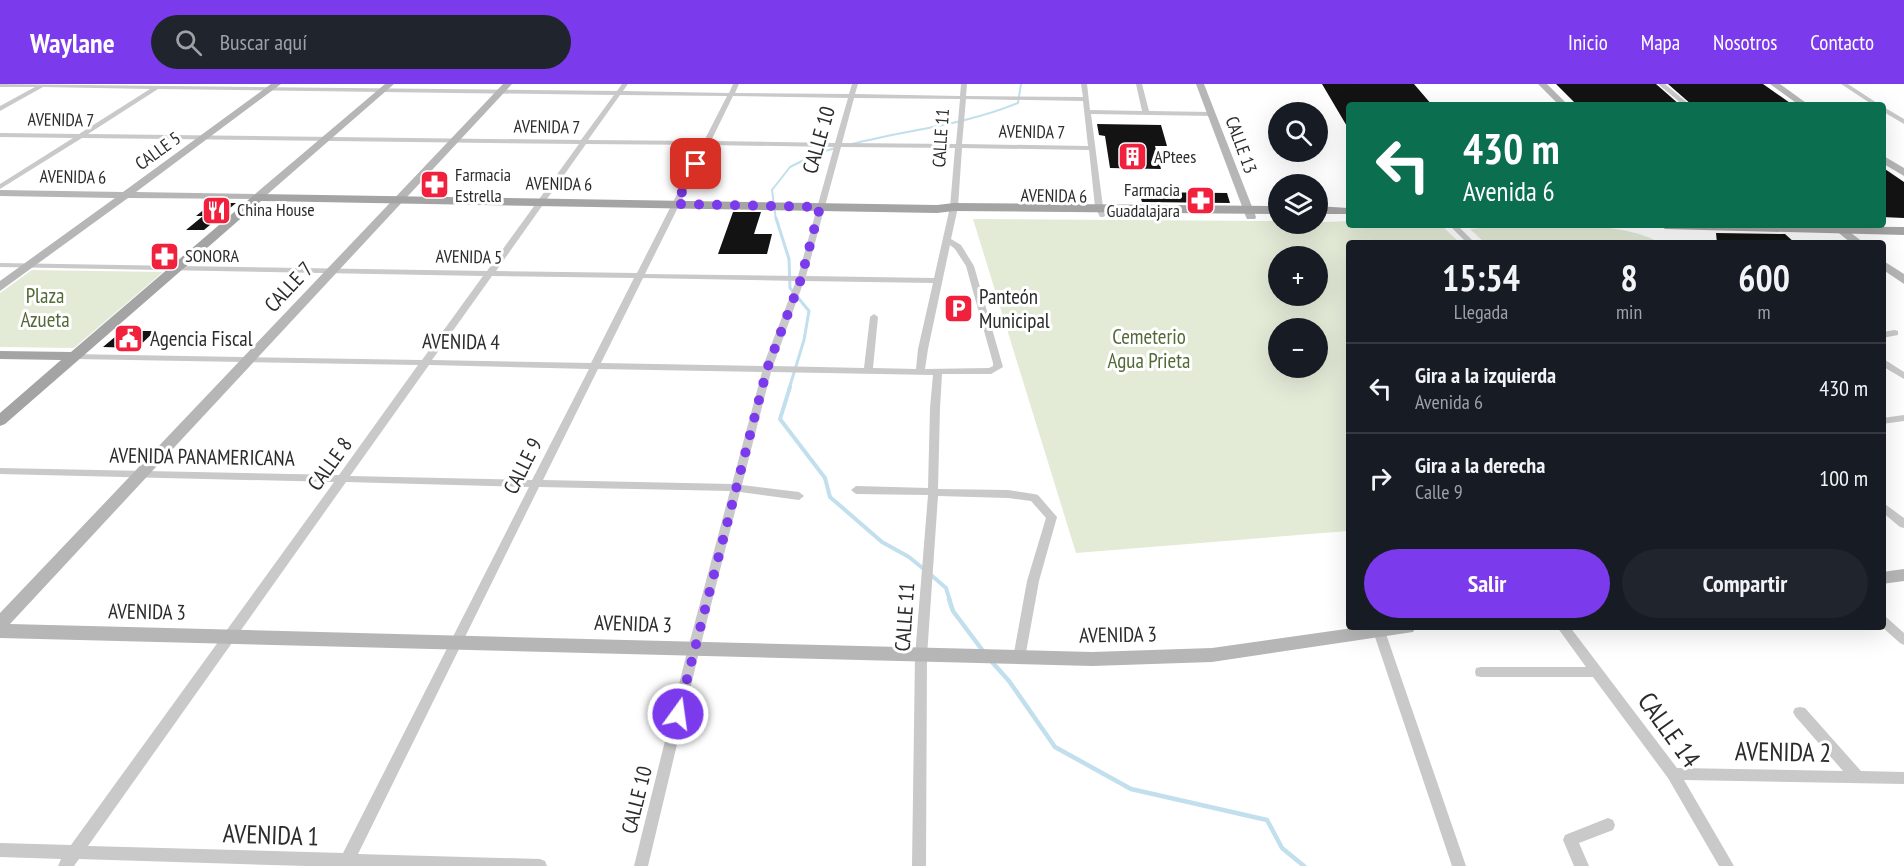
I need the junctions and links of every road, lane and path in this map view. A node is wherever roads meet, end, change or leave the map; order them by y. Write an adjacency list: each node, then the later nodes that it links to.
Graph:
1 (736, 84): 19 (street, CALLE 9)
2 (855, 84): 20 (street, CALLE 10)
3 (964, 84): 21 (street, CALLE 11)
4 (1084, 84): 22 (street)
5 (1140, 84): 30 (street)
6 (1200, 84): 32 (street, CALLE 13)
7 (1542, 84): 23 (street)
8 (1661, 84): 24 (street)
9 (1774, 84): 25 (street)
10 (1844, 84): 26 (street)
11 (0, 85): 12 (street)
12 (44, 85): 13 (street); 27 (street)
13 (99, 85): 14 (street)
14 (160, 86): 15 (street); 35 (street)
15 (274, 86): 16 (street); 36 (street, CALLE 5)
16 (386, 87): 17 (street); 37 (street)
17 (505, 88): 18 (street); 38 (street, CALLE 7)
18 (622, 89): 19 (street); 39 (street, CALLE 8)
19 (731, 94): 20 (street); 40 (street, CALLE 9)
20 (852, 96): 21 (street); 41 (street, CALLE 10)
21 (962, 98): 22 (street); 42 (street, CALLE 11)
22 (1086, 99): 29 (street)
23 (1561, 102)
24 (1683, 102)
25 (1800, 102)
26 (1872, 102)
27 (0, 109)
28 (1886, 110): 31 (street); 33 (street)
29 (1088, 112): 30 (street); 43 (street)
30 (1146, 113): 32 (street)
31 (1904, 113)
32 (1212, 114): 59 (street, CALLE 13)
33 (1904, 122)
34 (0, 135): 35 (street, AVENIDA 7)
35 (81, 136): 36 (street, AVENIDA 7); 46 (street)
36 (204, 137): 37 (street, AVENIDA 7); 48 (street, CALLE 5)
37 (326, 139): 38 (street, AVENIDA 7); 49 (street)
38 (454, 140): 39 (street, AVENIDA 7); 50 (street, CALLE 7)
39 (584, 142): 40 (street, AVENIDA 7); 51 (street, CALLE 8)
40 (706, 144): 41 (street, AVENIDA 7); 52 (street, CALLE 9)
41 (838, 145): 42 (street, AVENIDA 7); 53 (street, CALLE 10)
42 (958, 147): 43 (street, AVENIDA 7); 54 (street, CALLE 11)
43 (1093, 148): 56 (street)
44 (1886, 161): 45 (street)
45 (1904, 173)
46 (0, 187)
47 (0, 193): 48 (street, AVENIDA 6)
48 (125, 195): 49 (street, AVENIDA 6); 73 (street, CALLE 5)
49 (258, 197): 50 (main road, AVENIDA 6); 75 (main road)
50 (398, 200): 51 (main road, AVENIDA 6); 76 (street, CALLE 7)
51 (541, 202): 52 (main road, AVENIDA 6); 77 (street, CALLE 8)
52 (676, 204): 53 (main road, AVENIDA 6); 78 (street, CALLE 9)
53 (820, 207): 54 (main road, AVENIDA 6); 79 (street, CALLE 10)
54 (954, 210): 56 (main road, AVENIDA 6); 71 (street, CALLE 11)
55 (1328, 210): 58 (main road)
56 (1101, 211): 59 (main road, AVENIDA 6)
57 (1268, 211): 59 (main road, AVENIDA 6)
58 (1346, 211)
59 (1249, 213): 60 (main road, AVENIDA 6)
60 (1268, 216)
61 (1328, 217): 62 (main road)
62 (1346, 218)
63 (1886, 223): 64 (main road)
64 (1904, 223)
65 (1456, 228): 69 (street)
66 (1839, 228): 70 (street)
67 (1854, 228): 68 (main road)
68 (1904, 231)
69 (1469, 240)
70 (1854, 240)
71 (949, 241): 81 (street, CALLE 11); 95 (street, AVENIDA 4)
72 (0, 265): 73 (street, AVENIDA 5)
73 (29, 266): 75 (street, AVENIDA 5); 82 (street, CALLE 5)
74 (1886, 266): 80 (street)
75 (175, 269): 76 (street, AVENIDA 5); 87 (main road)
76 (330, 271): 77 (street, AVENIDA 5); 88 (street, CALLE 7)
77 (490, 273): 78 (street, AVENIDA 5); 89 (street, CALLE 8)
78 (640, 276): 79 (street, AVENIDA 5); 91 (street, CALLE 9)
79 (801, 279): 81 (street, AVENIDA 5); 92 (street, CALLE 10)
80 (1904, 280)
81 (938, 281): 94 (street, CALLE 11)
82 (0, 287)
83 (874, 317): 93 (street)
84 (1895, 333): 85 (street)
85 (1886, 334)
86 (0, 355): 87 (main road, AVENIDA 4)
87 (74, 356): 88 (street, AVENIDA 4); 99 (main road)
88 (249, 358): 89 (street, AVENIDA 4); 101 (street, CALLE 7)
89 (427, 363): 91 (street, AVENIDA 4); 102 (street, CALLE 8)
90 (1886, 364): 96 (street)
91 (595, 365): 92 (street, AVENIDA 4); 103 (street, CALLE 9)
92 (771, 369): 93 (street, AVENIDA 4); 104 (street, CALLE 10)
93 (868, 371): 94 (street, AVENIDA 4)
94 (920, 372): 95 (street, AVENIDA 4)
95 (938, 372): 106 (street, CALLE 11)
96 (1904, 376)
97 (1904, 418): 98 (street)
98 (1886, 420)
99 (0, 421)
100 (0, 471): 101 (street, AVENIDA PANAMERICANA)
101 (140, 475): 102 (street, AVENIDA PANAMERICANA); 112 (street, CALLE 7)
102 (344, 479): 103 (street, AVENIDA PANAMERICANA); 118 (street, CALLE 8)
103 (536, 483): 104 (street, AVENIDA PANAMERICANA); 120 (street, CALLE 9)
104 (735, 488): 107 (street, AVENIDA PANAMERICANA); 121 (street, CALLE 10)
105 (856, 490): 106 (street)
106 (933, 494): 122 (street, CALLE 11); 123 (street)
107 (799, 496)
108 (1886, 509): 109 (street)
109 (1904, 524)
110 (1904, 575): 111 (street)
111 (1886, 577)
112 (0, 624)
113 (1886, 624): 119 (street)
114 (1386, 630): 117 (street, AVENIDA 3)
115 (1565, 630): 125 (street, CALLE 14)
116 (0, 631): 118 (street, AVENIDA 3)
117 (1379, 631): 123 (street, AVENIDA 3); 139 (street)
118 (231, 636): 120 (street, AVENIDA 3); 132 (street, CALLE 8)
119 (1904, 640)
120 (457, 641): 121 (street, AVENIDA 3); 133 (street, CALLE 9)
121 (694, 648): 122 (street, AVENIDA 3); 137 (street, CALLE 10)
122 (921, 656): 123 (street, AVENIDA 3); 138 (street, CALLE 11)
123 (1019, 658)
124 (1481, 672): 125 (street)
125 (1597, 672): 127 (street, CALLE 14)
126 (1800, 712): 128 (street, AVENIDA 2)
127 (1673, 774): 128 (street, AVENIDA 2); 141 (street, CALLE 14)
128 (1857, 777): 129 (street, AVENIDA 2)
129 (1904, 778)
130 (1608, 825): 140 (street)
131 (0, 850): 132 (street, AVENIDA 1)
132 (75, 853): 133 (street, AVENIDA 1); 134 (street, CALLE 8)
133 (345, 864): 135 (street, AVENIDA 1)
134 (65, 866)
135 (495, 866): 136 (street, AVENIDA 1)
136 (540, 866)
137 (641, 866)
138 (919, 866)
139 (1459, 866)
140 (1582, 866)
141 (1727, 866)

